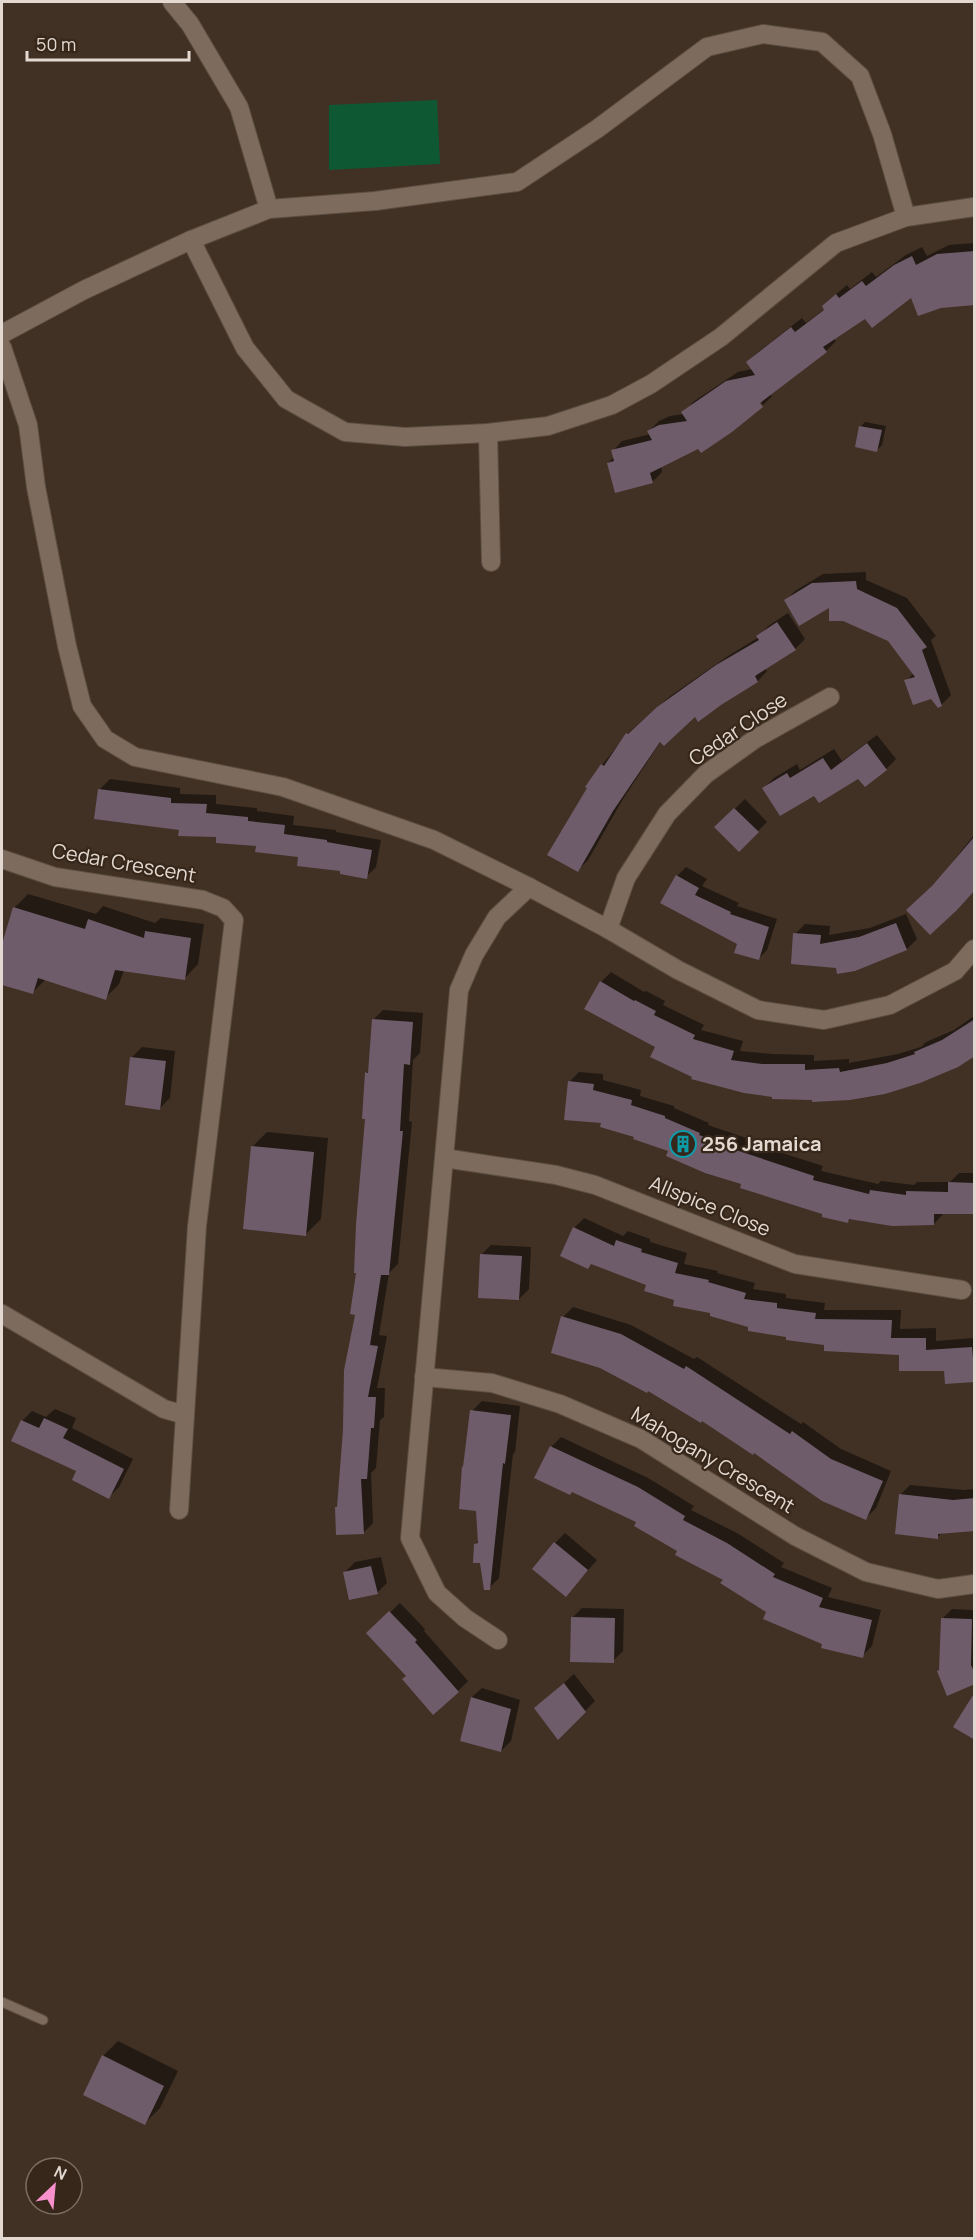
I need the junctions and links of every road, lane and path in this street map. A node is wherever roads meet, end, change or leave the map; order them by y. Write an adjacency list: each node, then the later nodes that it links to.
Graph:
1 (172, 2): 3 (street)
2 (975, 207): 4 (street)
3 (269, 208): 4 (street); 5 (street)
4 (906, 217): 8 (street)
5 (191, 240): 6 (street); 8 (street)
6 (2, 334)
7 (2, 347): 12 (street)
8 (488, 433): 9 (street)
9 (491, 562)
10 (830, 697): 13 (street, Cedar Close)
11 (2, 859): 19 (street, Cedar Crescent)
12 (529, 887): 13 (street); 15 (street)
13 (608, 929): 14 (street)
14 (975, 950)
15 (444, 1158): 16 (street, Allspice Close); 18 (street)
16 (962, 1290)
17 (2, 1314): 19 (street)
18 (424, 1377): 21 (street, Mahogany Crescent); 22 (street)
19 (185, 1414): 20 (street)
20 (179, 1510)
21 (975, 1584)
22 (498, 1640)
23 (2, 2002): 24 (lane)
24 (43, 2020)

